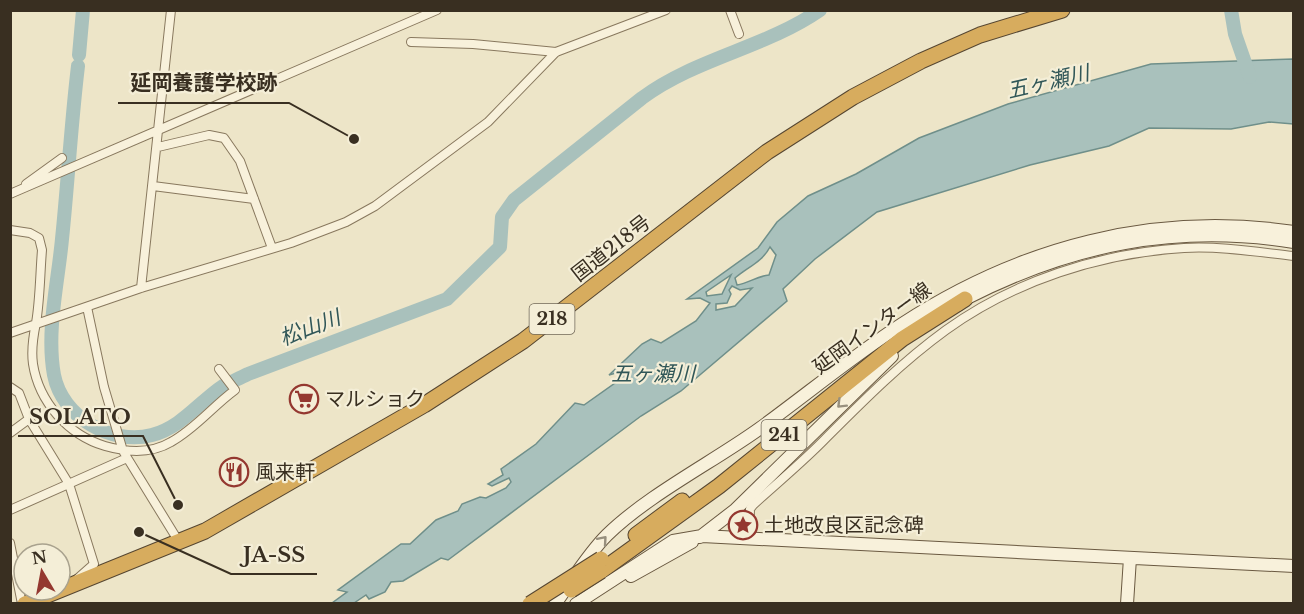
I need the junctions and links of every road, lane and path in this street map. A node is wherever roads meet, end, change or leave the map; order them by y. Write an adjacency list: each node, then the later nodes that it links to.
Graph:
1 (171, 10): 10 (street)
2 (437, 10): 10 (street)
3 (666, 10): 9 (street)
4 (730, 10): 7 (street)
5 (1062, 10): 6 (highway, 国道218号 / 218)
6 (1027, 15): 36 (highway, 国道218号 / 218)
7 (739, 34)
8 (411, 42): 9 (street)
9 (556, 52): 19 (street)
10 (158, 132): 11 (street); 14 (street)
11 (158, 147): 13 (street); 15 (street)
12 (62, 158): 14 (street)
13 (153, 186): 15 (street); 21 (street)
14 (13, 193)
15 (254, 198): 19 (street)
16 (10, 230): 25 (street)
17 (1293, 232): 24 (main road, 延岡インター線 / 241)
18 (1293, 242): 22 (main road, 延岡インター線 / 241)
19 (272, 248): 21 (street)
20 (1293, 256): 35 (street)
21 (141, 288): 23 (street)
22 (965, 299): 34 (main road, 241, one-way to 34); 39 (highway, 延岡インター線 / 241)
23 (87, 307): 25 (street); 31 (street)
24 (921, 314): 39 (highway, 延岡インター線 / 241); 46 (main road, 241, one-way to 24)
25 (36, 324): 26 (street); 31 (street)
26 (11, 330)
27 (219, 369): 31 (street)
28 (10, 387): 29 (street)
29 (29, 419): 30 (street); 32 (street)
30 (10, 433)
31 (124, 453): 32 (street); 36 (street)
32 (69, 484): 33 (street); 41 (street)
33 (10, 510)
34 (698, 539): 35 (main road); 47 (main road); 48 (main road)
35 (749, 540): 38 (main road)
36 (179, 542): 42 (highway, 国道218号 / 218)
37 (10, 543): 43 (street)
38 (1130, 558): 40 (main road); 49 (main road)
39 (601, 565): 44 (highway, 延岡インター線 / 241, bridge); 45 (highway, 延岡インター線 / 241, bridge)
40 (1293, 566)
41 (72, 582)
42 (72, 586)
43 (24, 603)
44 (530, 603)
45 (550, 603)
46 (555, 603)
47 (576, 603)
48 (583, 603)
49 (1127, 603)

